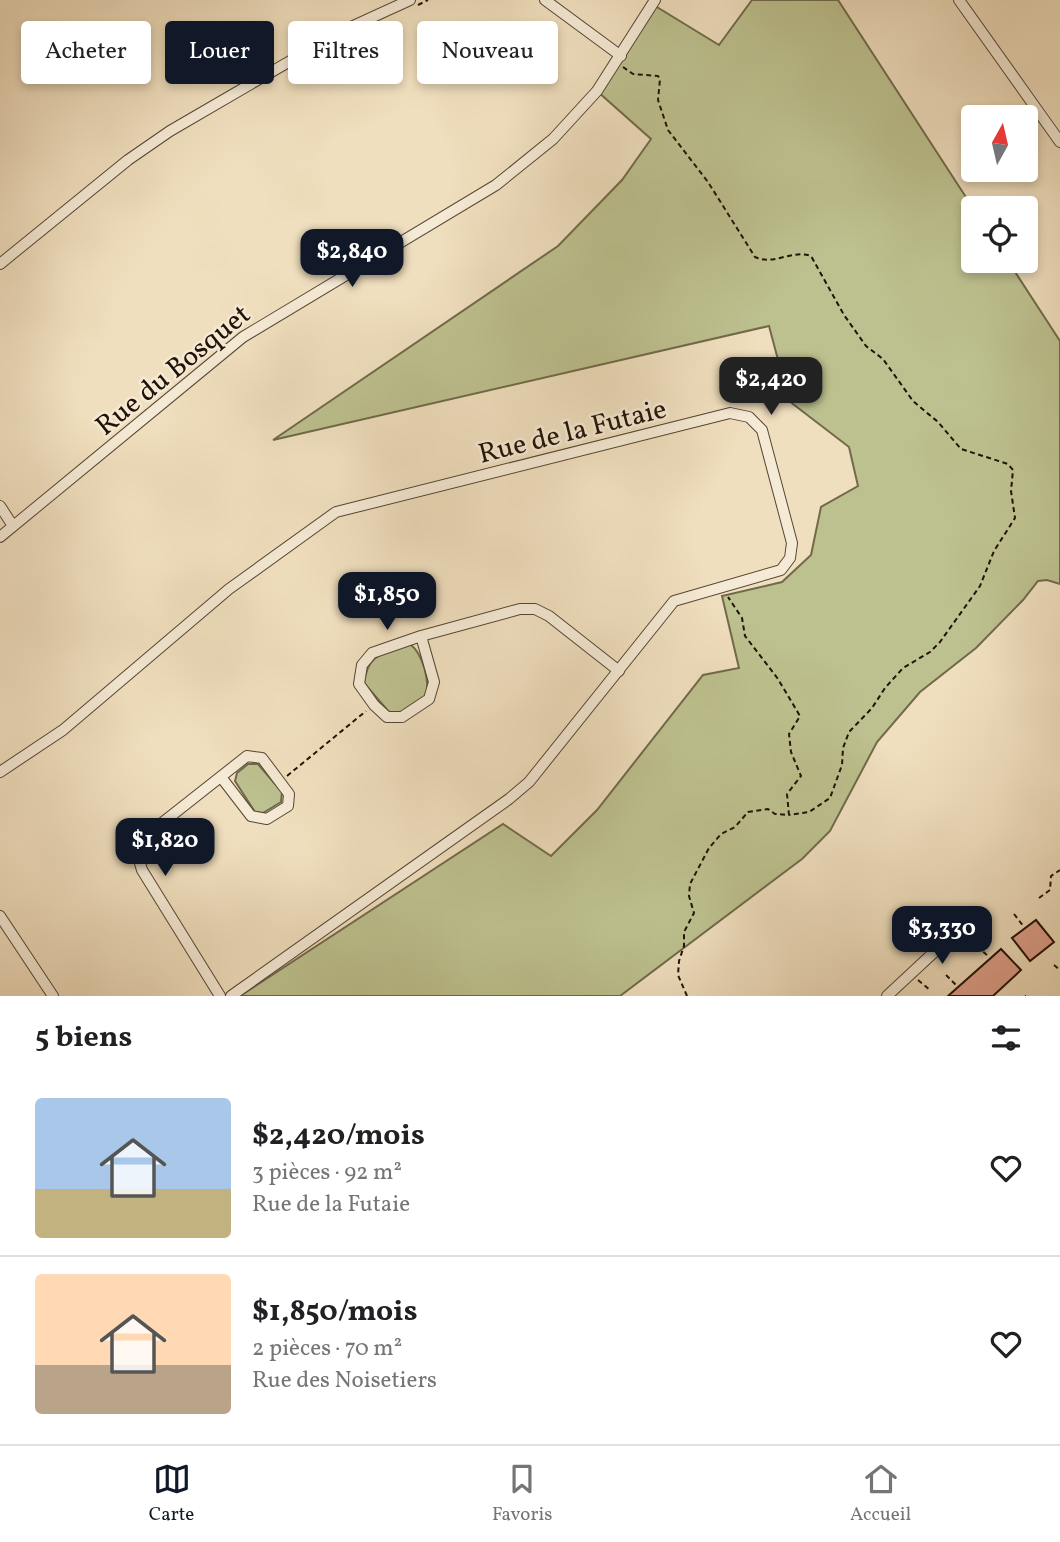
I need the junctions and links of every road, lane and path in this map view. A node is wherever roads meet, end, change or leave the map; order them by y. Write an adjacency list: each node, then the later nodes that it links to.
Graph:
1 (410, 0): 7 (street)
2 (545, 0): 5 (street)
3 (655, 0): 5 (street, Rue du Bosquet)
4 (959, 0): 6 (street)
5 (619, 59): 9 (street, Rue du Bosquet); 18 (path)
6 (1060, 142)
7 (0, 264)
8 (0, 506): 9 (street)
9 (13, 526): 10 (street, Rue du Bosquet)
10 (0, 537)
11 (725, 586): 13 (street, Rue de la Futaie); 15 (street, Rue de la Futaie); 18 (path)
12 (421, 636): 13 (street); 14 (street); 14 (street)
13 (620, 671): 35 (street, Rue de la Futaie)
14 (374, 705): 17 (path)
15 (0, 772)
16 (221, 777): 17 (street); 17 (street); 34 (street)
17 (280, 782)
18 (789, 815): 36 (path)
19 (1060, 870): 20 (path)
20 (1039, 898)
21 (1014, 914): 24 (path)
22 (0, 916): 33 (street)
23 (943, 923): 37 (street)
24 (1024, 927)
25 (977, 946): 26 (path)
26 (989, 957)
27 (1054, 965): 28 (path)
28 (1060, 970)
29 (946, 975): 31 (path)
30 (918, 979): 32 (path)
31 (957, 988)
32 (930, 990)
33 (53, 996)
34 (220, 996)
35 (231, 996)
36 (687, 996)
37 (887, 996)

